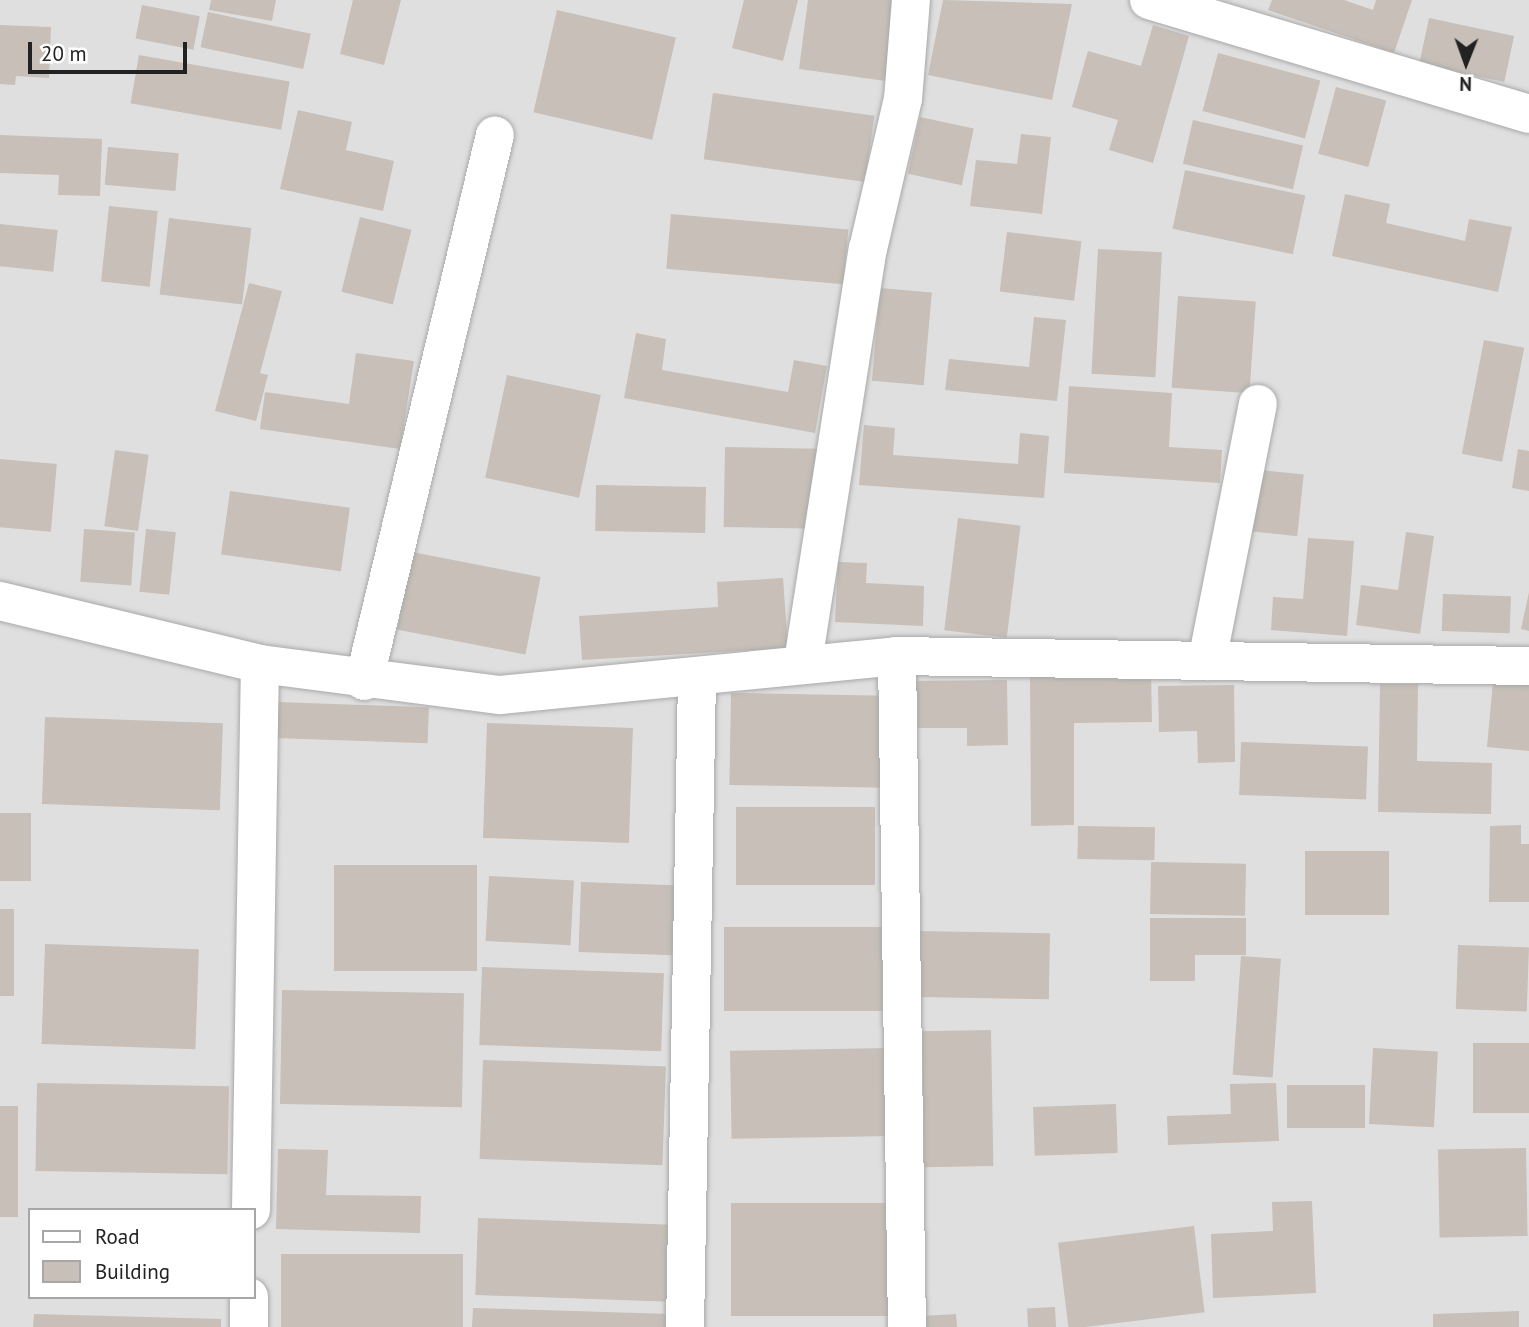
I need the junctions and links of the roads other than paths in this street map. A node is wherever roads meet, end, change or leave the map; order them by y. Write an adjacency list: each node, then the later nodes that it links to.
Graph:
1 (911, 0): 10 (street)
2 (1149, 0): 3 (street)
3 (1235, 14): 4 (street)
4 (1529, 114)
5 (495, 135): 14 (street)
6 (1258, 404): 9 (street)
7 (0, 601): 11 (street)
8 (897, 656): 9 (street); 10 (street); 19 (street)
9 (1207, 661): 12 (street)
10 (803, 662): 13 (street)
11 (260, 664): 14 (street); 15 (street)
12 (1529, 666)
13 (697, 679): 14 (street); 18 (street)
14 (364, 681)
15 (251, 1208)
16 (250, 1299): 17 (street)
17 (249, 1327)
18 (685, 1327)
19 (907, 1327)

